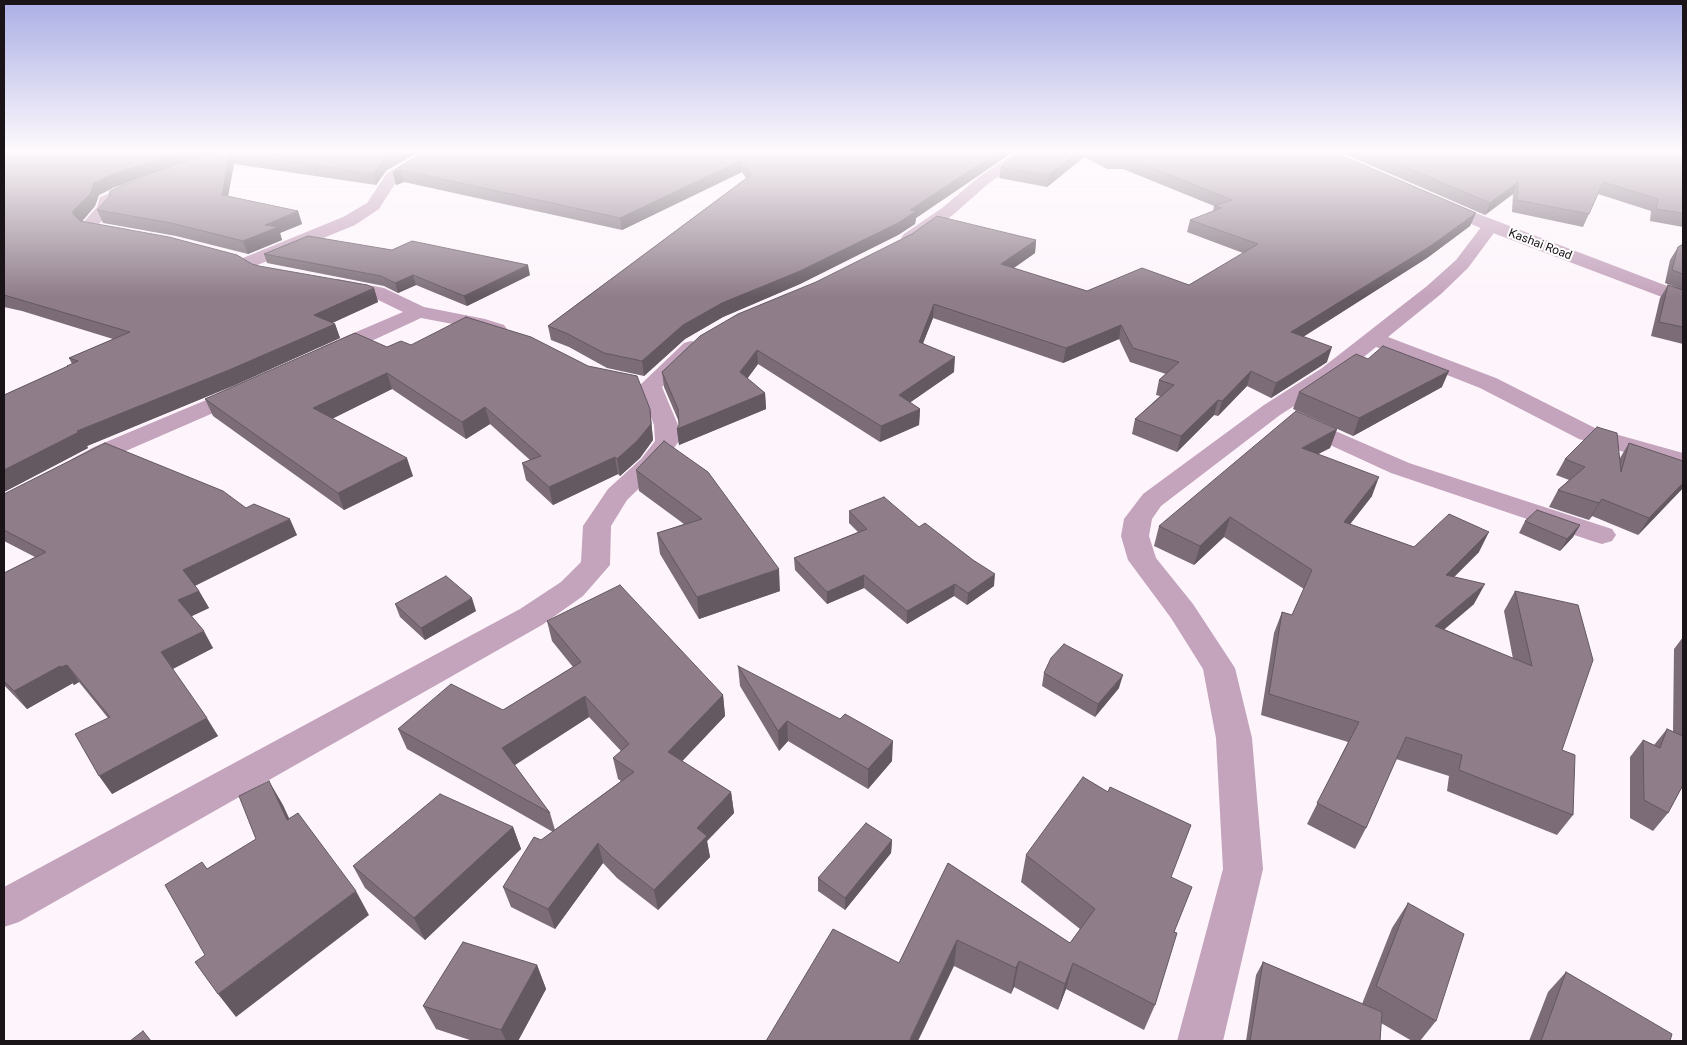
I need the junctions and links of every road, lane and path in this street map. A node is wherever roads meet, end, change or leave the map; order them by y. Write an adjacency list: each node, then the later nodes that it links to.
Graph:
1 (109, 199): 6 (street)
2 (378, 199): 9 (street)
3 (962, 199): 7 (street)
4 (1427, 199): 5 (street, Kashai Road)
5 (1491, 226): 12 (street, Kashai Road); 16 (street)
6 (139, 237)
7 (887, 250)
8 (231, 258): 9 (street)
9 (249, 262): 10 (street)
10 (265, 272)
11 (317, 282): 13 (street)
12 (1683, 299)
13 (418, 312): 15 (street); 17 (street)
14 (716, 332): 23 (street)
15 (513, 334)
16 (1375, 338): 19 (street); 20 (street)
17 (312, 360)
18 (261, 384): 21 (street)
19 (1272, 410): 22 (street); 24 (street)
20 (1683, 461)
21 (62, 473)
22 (1602, 535)
23 (4, 908)
24 (1200, 1041)

